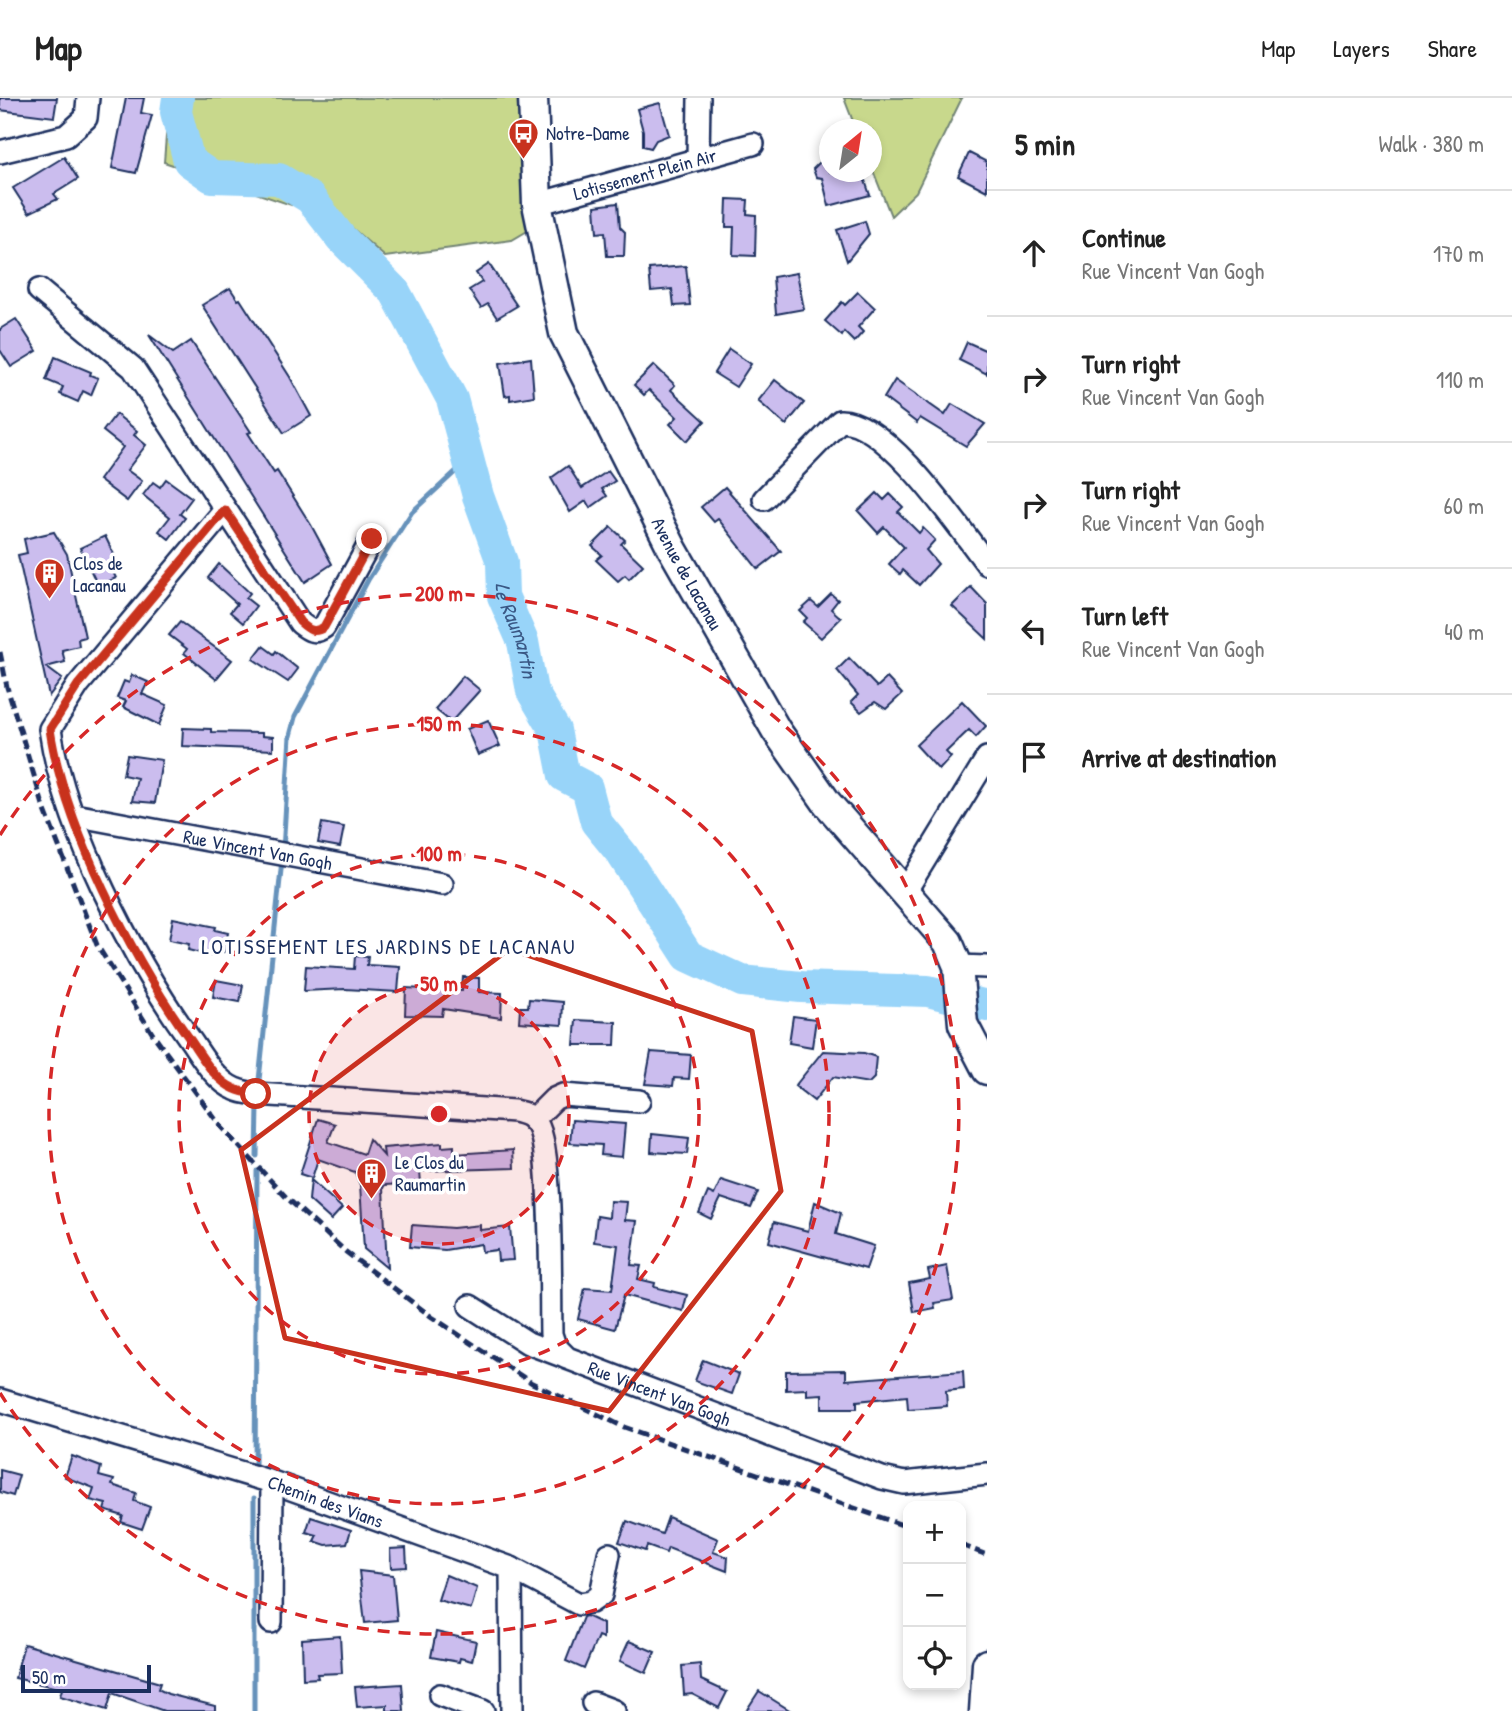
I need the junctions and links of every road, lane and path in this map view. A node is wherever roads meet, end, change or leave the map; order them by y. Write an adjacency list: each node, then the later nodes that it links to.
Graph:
1 (89, 98): 5 (street)
2 (533, 98): 7 (street, Avenue de Lacanau)
3 (699, 98): 6 (street)
4 (752, 144): 6 (street, Lotissement Plein Air)
5 (0, 152)
6 (698, 159): 7 (street, Lotissement Plein Air)
7 (537, 204): 16 (street, Avenue de Lacanau)
8 (39, 290): 10 (street)
9 (764, 499): 12 (street)
10 (225, 510): 11 (street); 14 (street)
11 (372, 539)
12 (987, 564)
13 (984, 769): 16 (street)
14 (75, 815): 15 (street, Rue Vincent Van Gogh); 21 (street)
15 (442, 884)
16 (905, 892): 17 (street, Avenue de Lacanau)
17 (958, 966): 18 (street); 19 (street)
18 (987, 967)
19 (987, 1070)
20 (639, 1101): 21 (street)
21 (533, 1120): 23 (street, Rue Vincent Van Gogh)
22 (470, 1306): 23 (street)
23 (567, 1358): 25 (street, Rue Vincent Van Gogh)
24 (0, 1400): 26 (street, Chemin des Vians)
25 (987, 1474)
26 (272, 1482): 28 (street, Chemin des Vians); 29 (street)
27 (609, 1554): 28 (street, Chemin des Vians)
28 (511, 1568): 34 (street)
29 (271, 1622)
30 (987, 1664): 36 (street)
31 (440, 1695): 33 (street)
32 (593, 1703): 35 (street)
33 (483, 1711)
34 (512, 1711)
35 (614, 1711)
36 (984, 1711)

